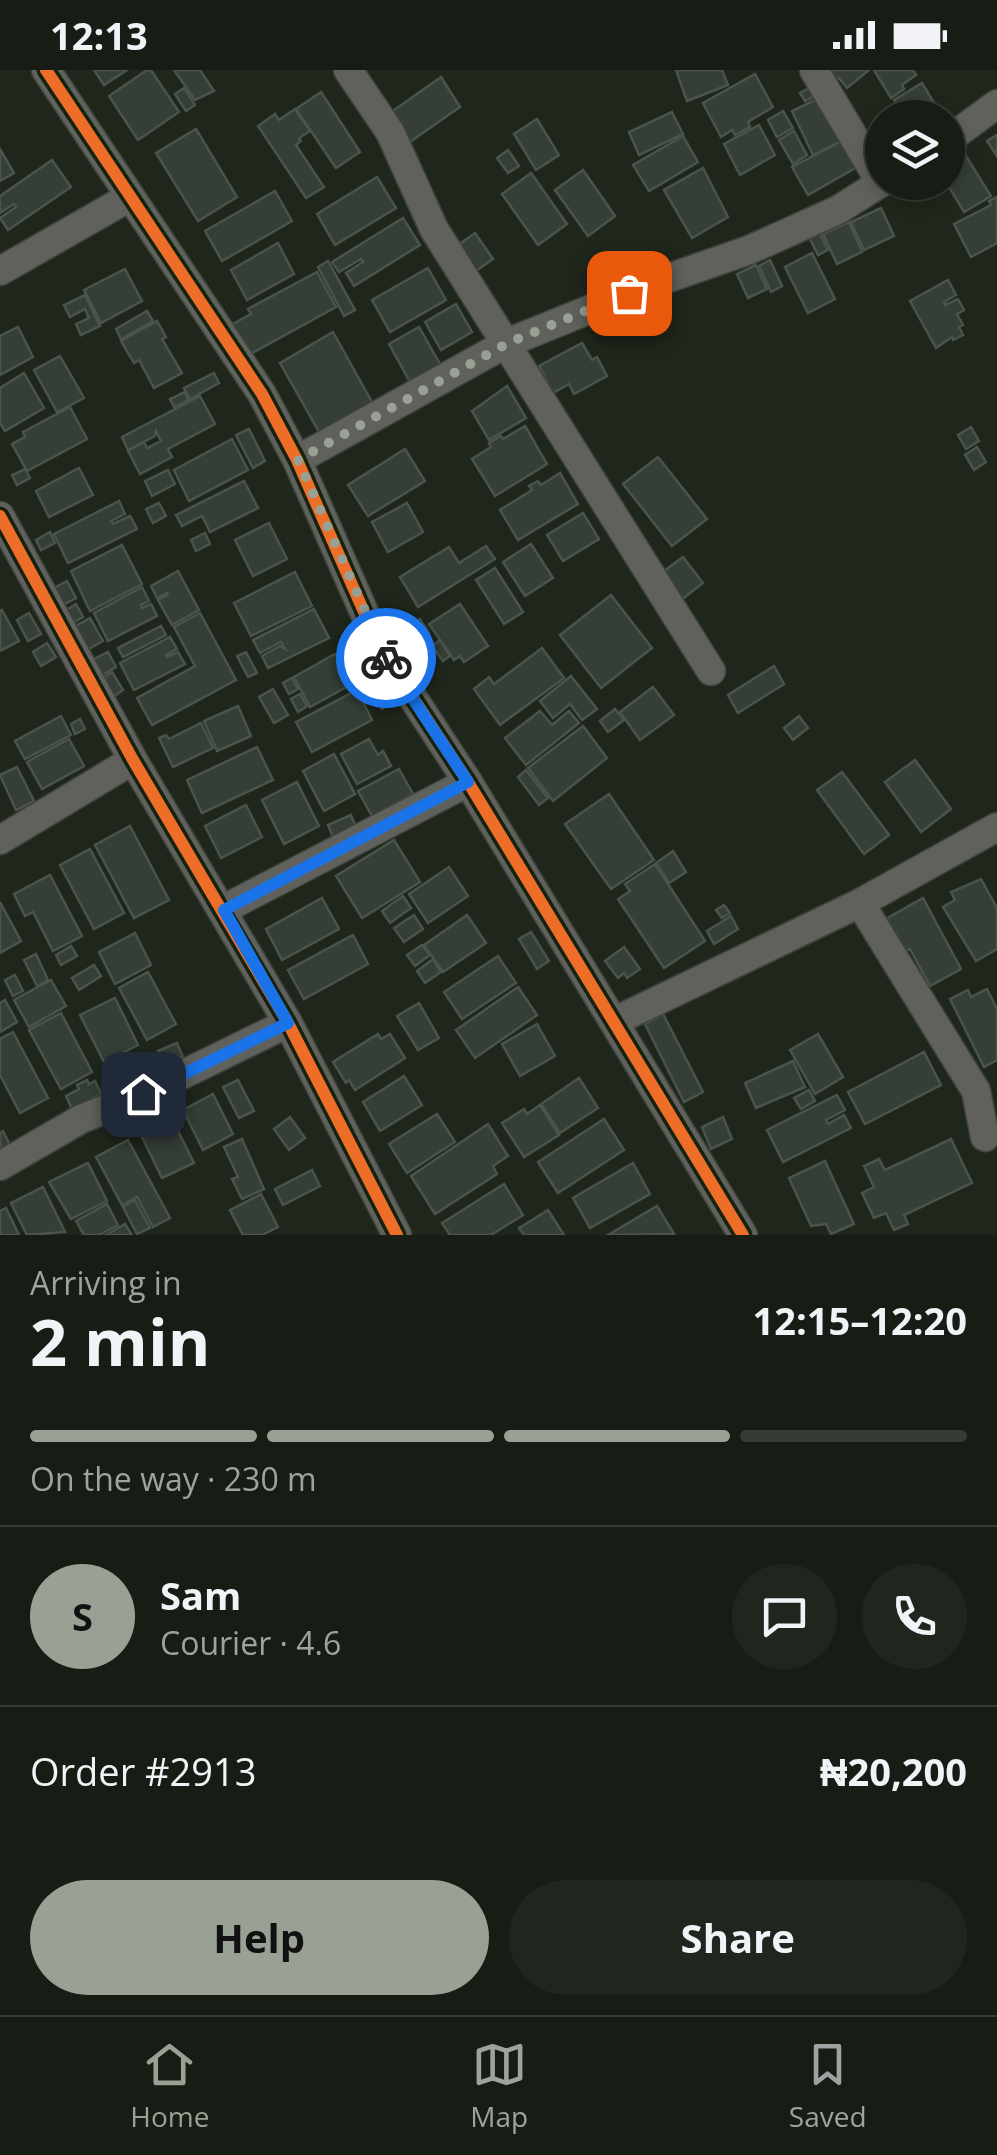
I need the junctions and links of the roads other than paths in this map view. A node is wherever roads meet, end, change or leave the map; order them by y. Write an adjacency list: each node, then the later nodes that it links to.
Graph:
1 (46, 70): 8 (street)
2 (348, 70): 10 (street)
3 (814, 70): 6 (street)
4 (997, 104): 5 (street)
5 (965, 128)
6 (865, 155)
7 (865, 193): 10 (street)
8 (128, 198): 9 (street); 11 (street)
9 (0, 272)
10 (508, 343): 11 (street); 13 (street)
11 (298, 460): 15 (street)
12 (0, 516): 14 (street)
13 (711, 670)
14 (133, 760): 17 (street); 19 (street)
15 (468, 782): 19 (street); 20 (street)
16 (996, 827): 18 (street)
17 (0, 840)
18 (860, 902): 20 (street); 22 (street)
19 (224, 910): 21 (street)
20 (615, 1021): 25 (street)
21 (288, 1023): 23 (street); 24 (street)
22 (984, 1137)
23 (0, 1166)
24 (398, 1235)
25 (742, 1235)

